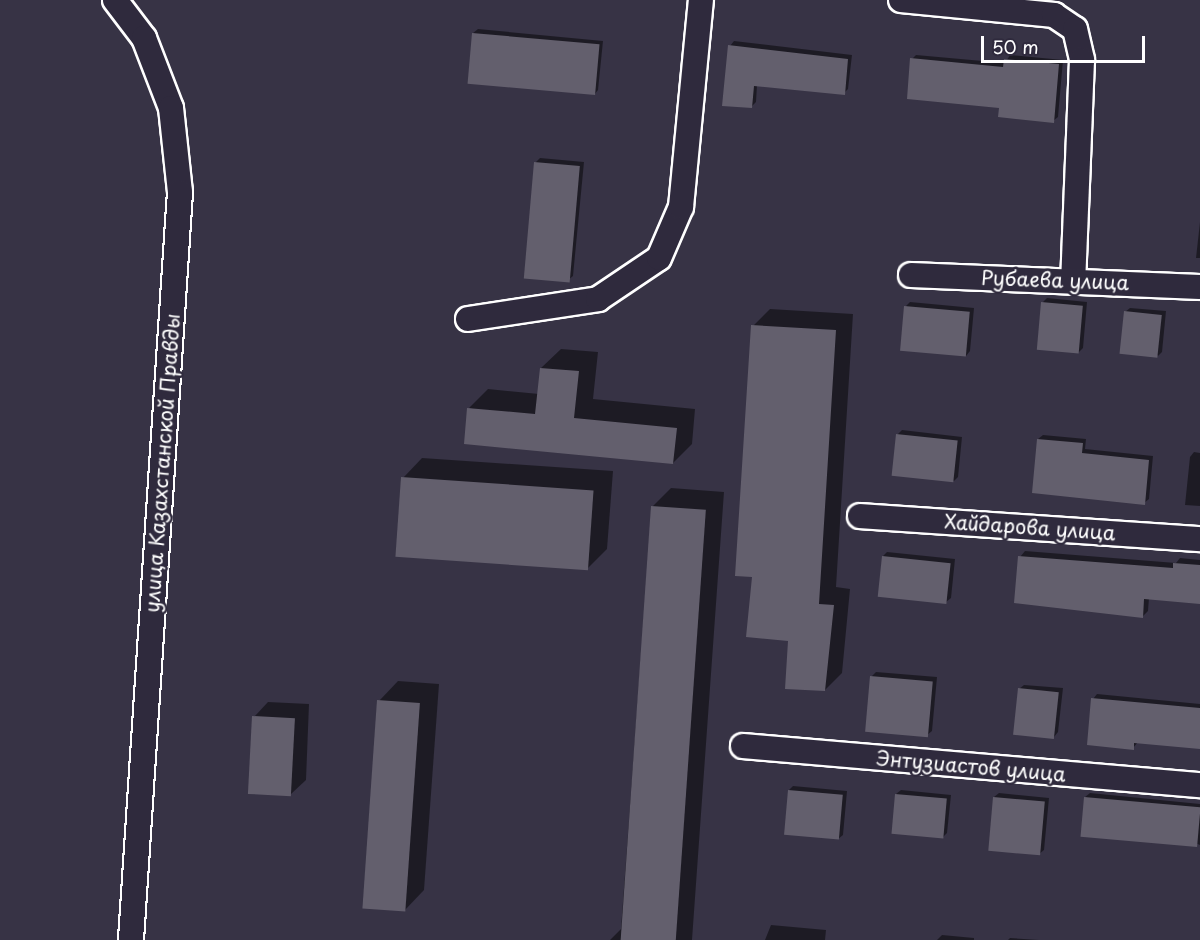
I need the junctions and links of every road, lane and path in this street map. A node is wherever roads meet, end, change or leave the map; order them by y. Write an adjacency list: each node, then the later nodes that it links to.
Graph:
1 (115, 0): 12 (street, улица Казахстанской Правды)
2 (701, 0): 7 (street)
3 (901, 0): 5 (street)
4 (911, 274): 5 (street, Рубаева улица)
5 (1073, 281): 6 (street, Рубаева улица)
6 (1200, 287)
7 (468, 319)
8 (860, 516): 9 (street, Хайдарова улица)
9 (1200, 539)
10 (743, 746): 11 (street, Энтузиастов улица)
11 (1200, 785)
12 (131, 940)

